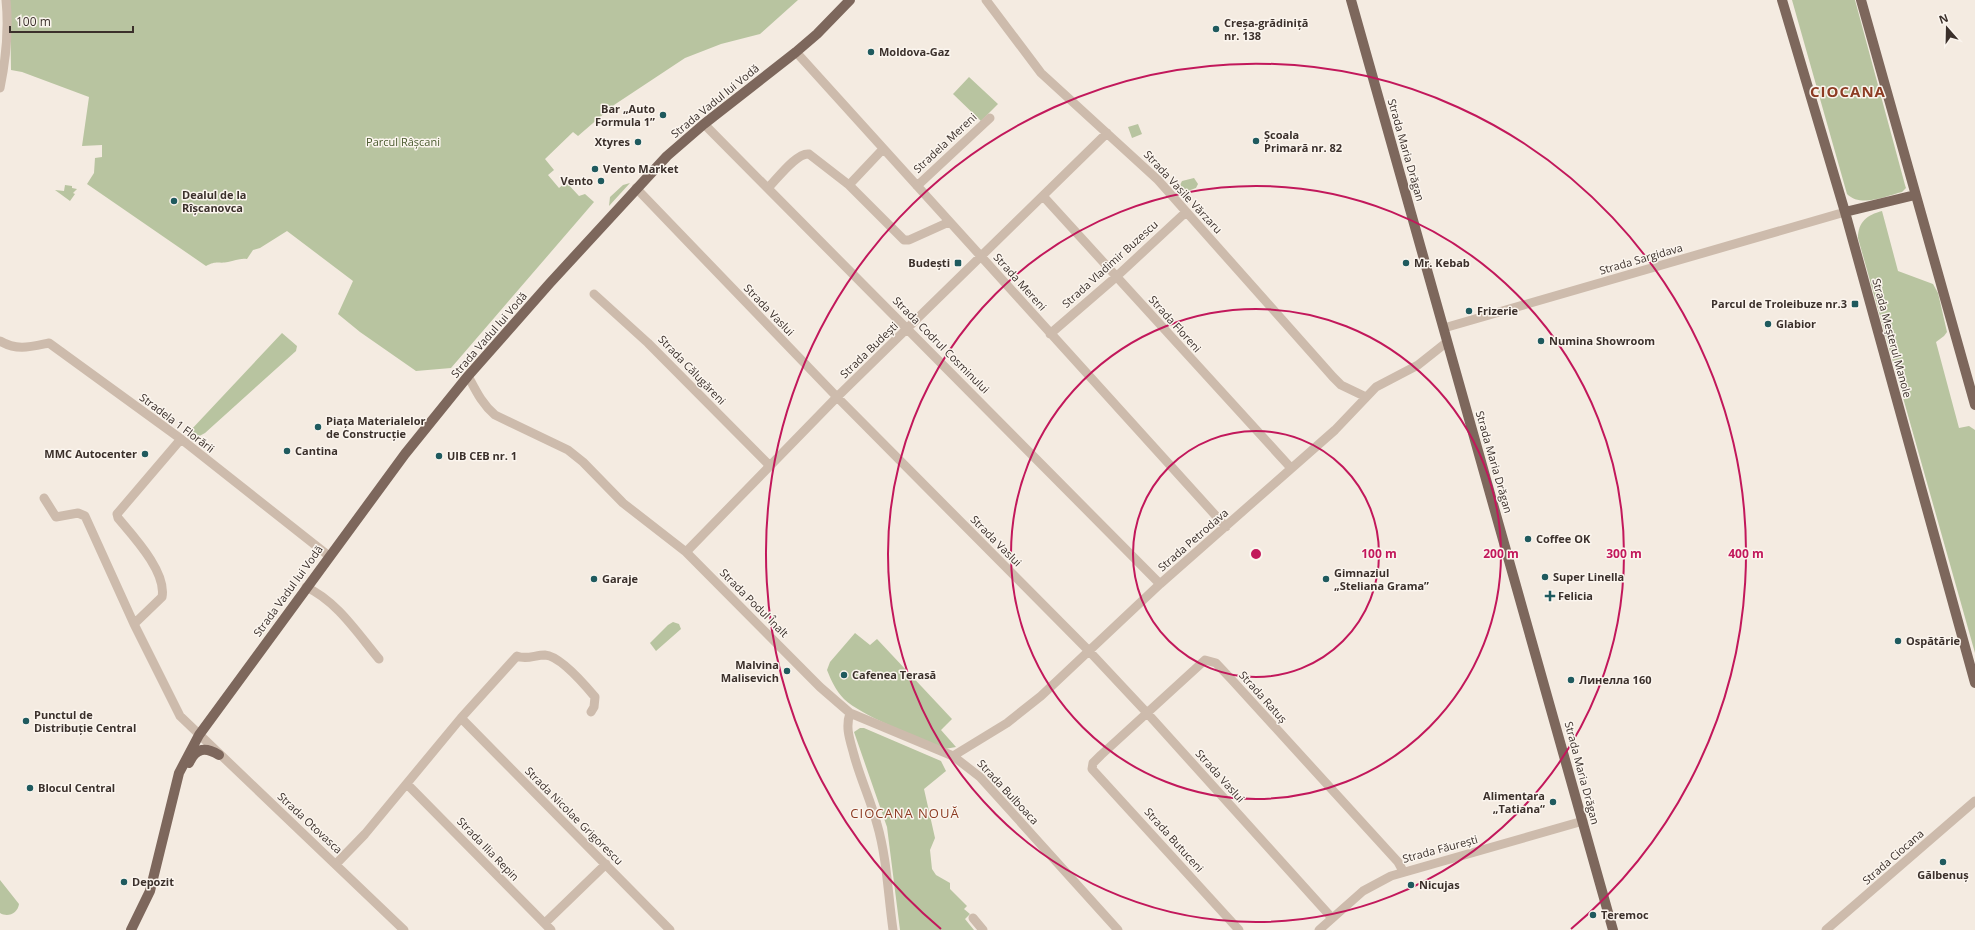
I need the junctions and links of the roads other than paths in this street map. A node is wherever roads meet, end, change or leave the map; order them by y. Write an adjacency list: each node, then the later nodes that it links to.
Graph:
1 (6, 0): 8 (street)
2 (850, 0): 7 (main road, Strada Vadul lui Vodă)
3 (986, 0): 11 (street, Strada Vasile Vărzaru)
4 (1351, 0): 25 (main road, Strada Maria Drăgan)
5 (1782, 0): 20 (main road, Strada Meșterul Manole)
6 (1861, 0): 17 (main road)
7 (796, 52): 10 (main road, Strada Vadul lui Vodă); 12 (street, Strada Mereni)
8 (0, 88)
9 (990, 118): 14 (street, Stradela Mereni)
10 (704, 124): 15 (main road, Strada Vadul lui Vodă); 16 (street, Strada Codrul Cosminului)
11 (1107, 133): 18 (street, Strada Budești); 19 (street, Strada Vasile Vărzaru)
12 (883, 149): 13 (street); 14 (street, Strada Mereni)
13 (850, 185): 16 (street); 21 (street)
14 (917, 186): 21 (street, Strada Mereni)
15 (636, 188): 30 (main road, Strada Vadul lui Vodă); 31 (street, Strada Vaslui)
16 (768, 188): 26 (street, Strada Codrul Cosminului)
17 (1915, 195): 20 (main road); 33 (main road)
18 (1043, 196): 22 (street, Strada Budești); 23 (street, Strada Floreni)
19 (1186, 212): 23 (street, Strada Vladimir Buzescu); 32 (street, Strada Vasile Vărzaru)
20 (1845, 212): 25 (street, Strada Sargidava); 46 (main road, Strada Meșterul Manole)
21 (949, 222): 22 (street, Strada Mereni)
22 (980, 256): 26 (street, Strada Budești); 27 (street, Strada Mereni)
23 (1116, 276): 27 (street, Strada Vladimir Buzescu); 36 (street, Strada Floreni)
24 (594, 294): 35 (street, Strada Călugăreni)
25 (1444, 328): 29 (main road, Strada Maria Drăgan)
26 (908, 329): 31 (street, Strada Budești); 41 (street, Strada Codrul Cosminului)
27 (1050, 334): 38 (street, Strada Mereni)
28 (0, 341): 34 (street, Stradela 1 Florării)
29 (1448, 342): 32 (street, Strada Petrodava); 57 (main road, Strada Maria Drăgan)
30 (468, 376): 39 (street, Strada Podul Înalt); 40 (main road, Strada Vadul lui Vodă)
31 (838, 397): 35 (street, Strada Budești); 44 (street, Strada Vaslui)
32 (1366, 397): 36 (street, Strada Petrodava)
33 (1975, 405)
34 (180, 439): 40 (street, Stradela 1 Florării); 43 (street)
35 (770, 466): 39 (street, Strada Budești)
36 (1291, 468): 38 (street, Strada Petrodava)
37 (44, 498): 43 (street)
38 (1226, 527): 41 (street, Strada Petrodava)
39 (686, 552): 48 (street, Strada Podul Înalt)
40 (329, 556): 42 (main road, Strada Vadul lui Vodă)
41 (1160, 584): 44 (street, Strada Petrodava)
42 (306, 587): 45 (street); 51 (main road, Strada Vadul lui Vodă)
43 (134, 624): 51 (street)
44 (1089, 651): 49 (street, Strada Vaslui); 53 (street, Strada Petrodava)
45 (379, 659)
46 (1975, 683)
47 (591, 712): 50 (street)
48 (850, 713): 53 (street, Strada Bulboaca); 68 (street)
49 (1148, 714): 54 (street, Strada Ratuș); 61 (street, Strada Ratuș); 63 (street, Strada Vaslui)
50 (461, 718): 55 (street); 60 (street, Strada Nicolae Grigorescu)
51 (199, 735): 52 (street, Strada Otovasca); 58 (main road, Strada Vadul lui Vodă)
52 (220, 755): 58 (main road); 59 (street, Strada Otovasca)
53 (953, 756): 70 (street, Strada Bulboaca)
54 (1092, 766): 71 (street, Strada Butuceni)
55 (407, 784): 59 (street); 64 (street, Strada Ilia Repin)
56 (1975, 802): 74 (street, Strada Ciocana)
57 (1583, 821): 61 (street, Strada Făurești); 73 (main road, Strada Maria Drăgan)
58 (161, 847): 65 (main road, Strada Vadul lui Vodă)
59 (336, 864): 66 (street, Strada Otovasca)
60 (606, 864): 64 (street); 67 (street, Strada Nicolae Grigorescu)
61 (1404, 872): 63 (street, Strada Făurești)
62 (973, 918): 69 (street)
63 (1332, 918): 72 (street, Strada Făurești)
64 (548, 927)
65 (130, 930)
66 (404, 930)
67 (670, 930)
68 (893, 930)
69 (983, 930)
70 (1118, 930)
71 (1239, 930)
72 (1319, 930)
73 (1613, 930)
74 (1826, 930)

